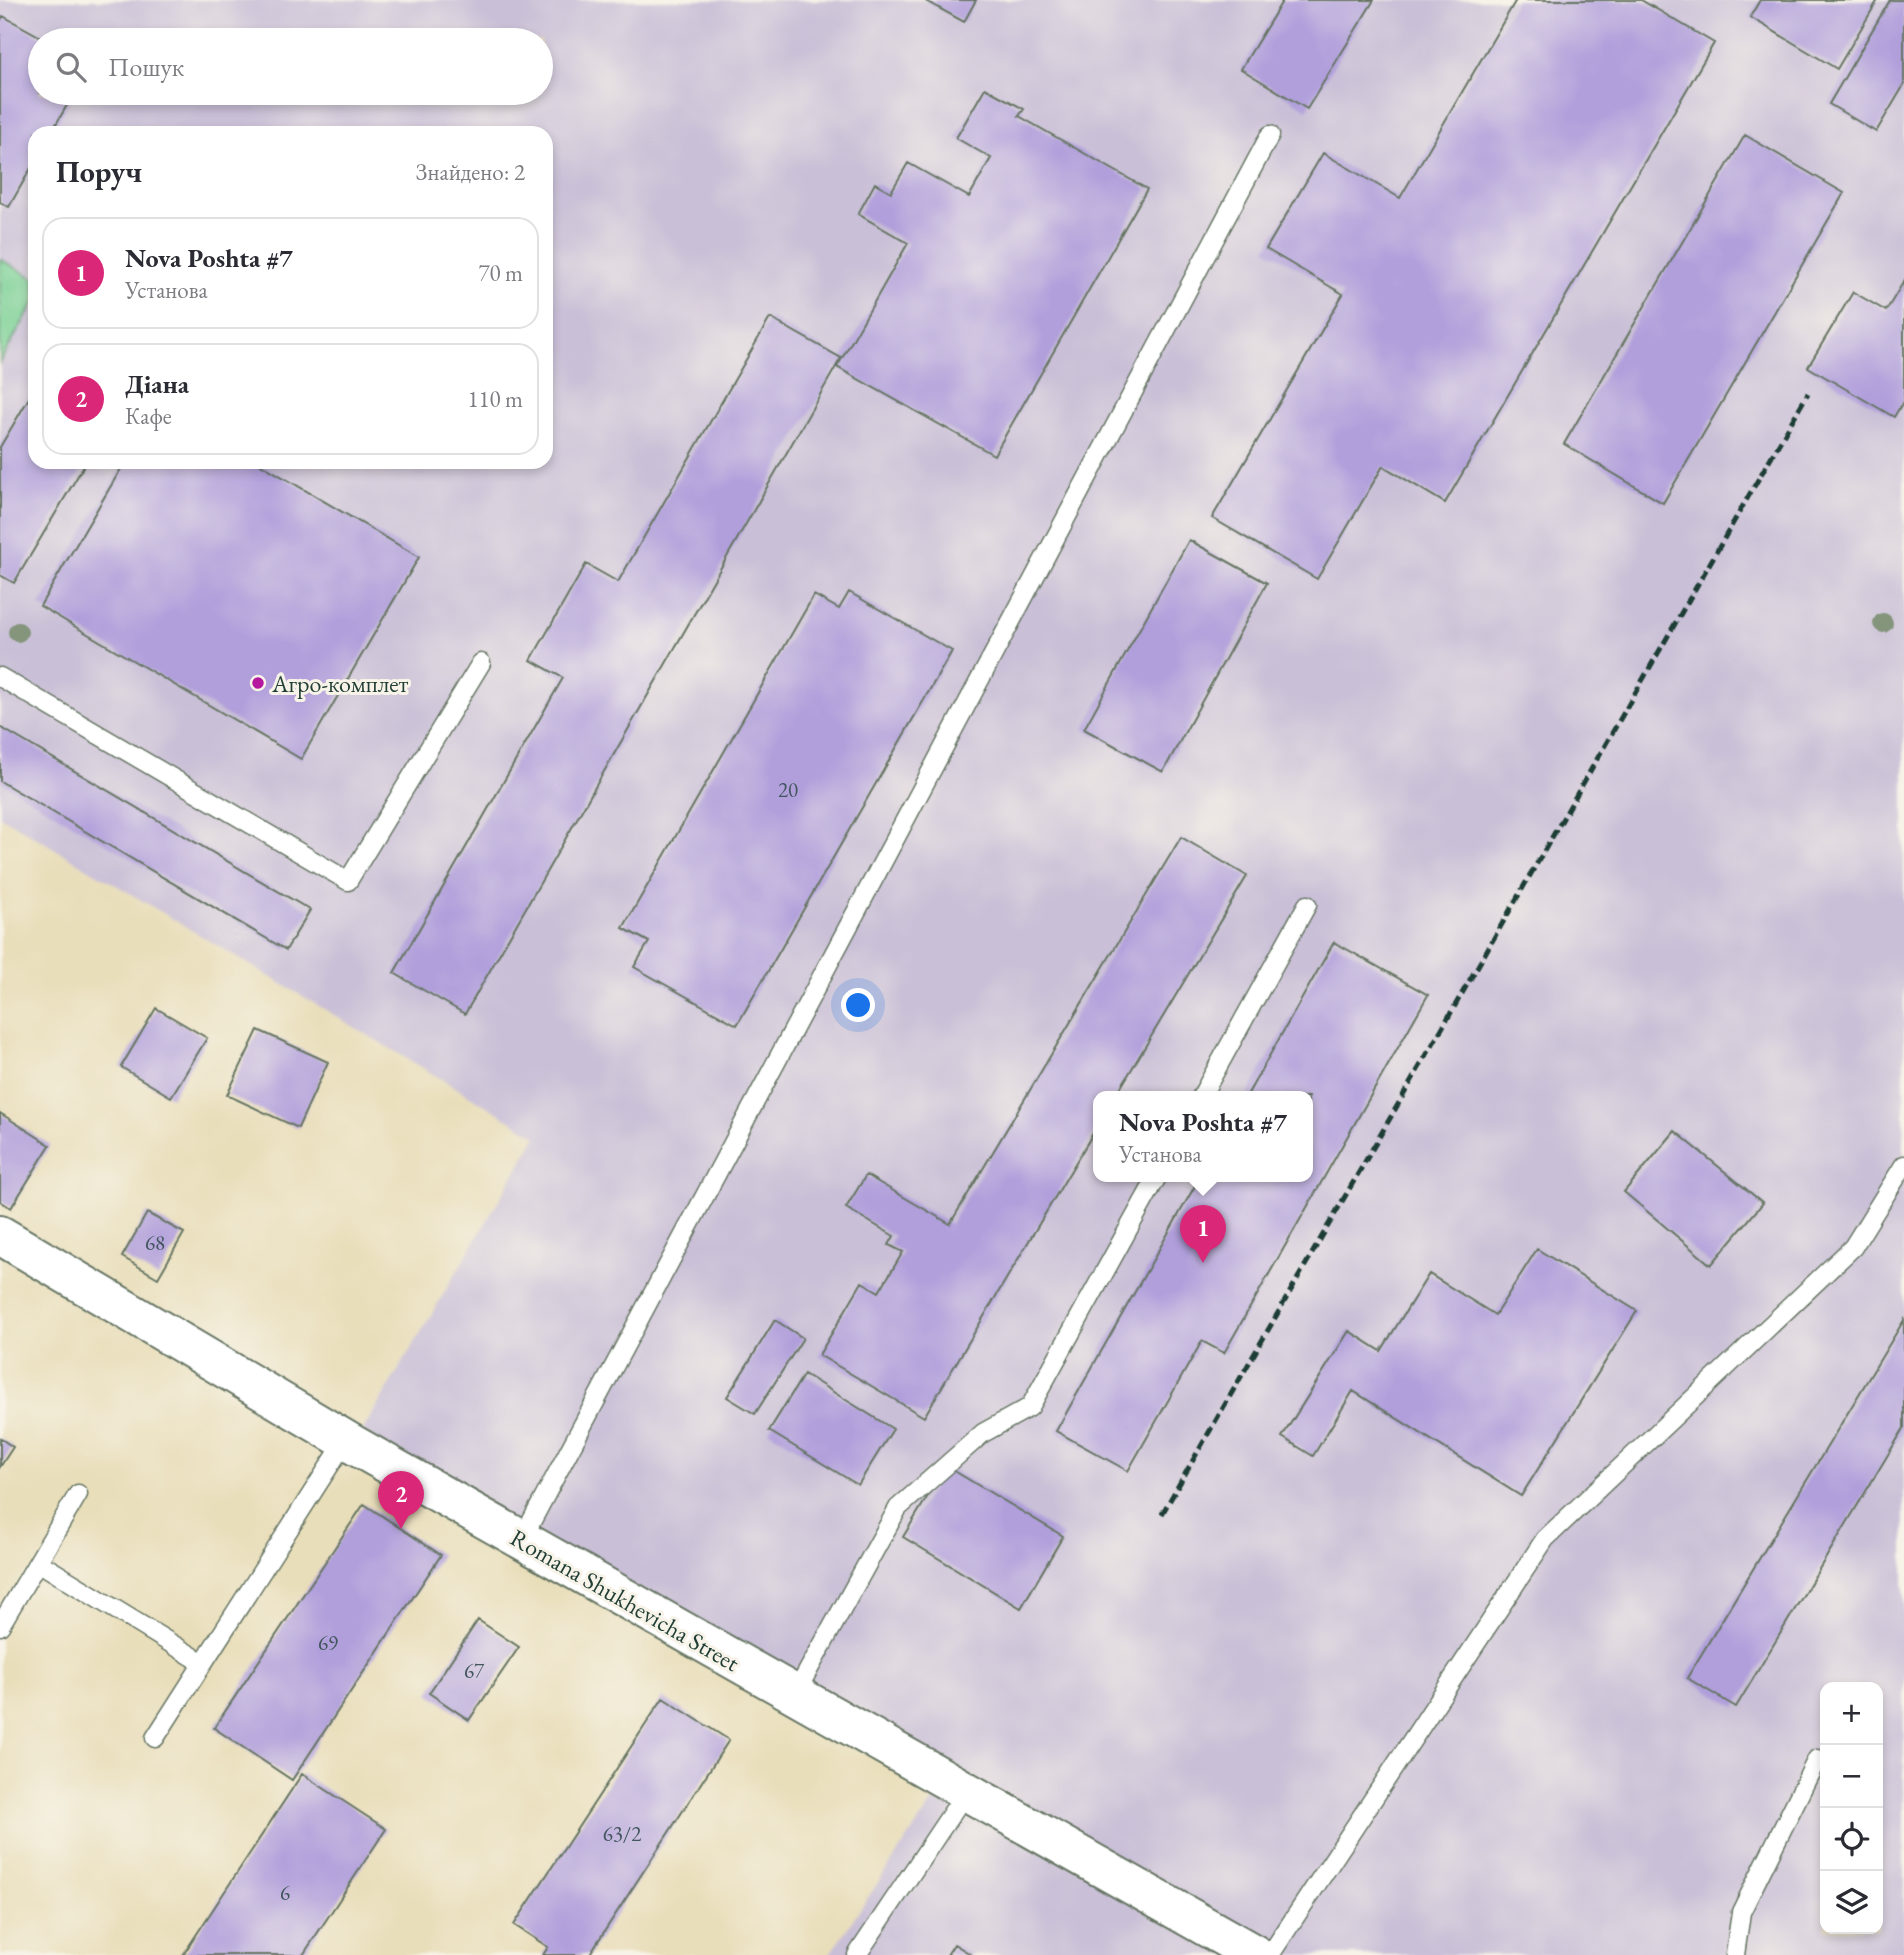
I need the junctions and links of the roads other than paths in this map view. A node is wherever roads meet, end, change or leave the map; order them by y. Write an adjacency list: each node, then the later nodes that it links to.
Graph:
1 (1270, 135): 11 (lane)
2 (481, 663): 3 (lane)
3 (0, 677)
4 (1307, 905): 5 (lane)
5 (1204, 1091)
6 (1904, 1165): 21 (lane)
7 (1154, 1182): 15 (lane)
8 (0, 1235): 9 (street, Romana Shukhevicha Street)
9 (346, 1440): 11 (street, Romana Shukhevicha Street); 14 (lane)
10 (78, 1494): 12 (lane)
11 (522, 1541): 15 (street, Romana Shukhevicha Street)
12 (38, 1562): 13 (lane); 14 (lane)
13 (0, 1626)
14 (203, 1663): 16 (lane)
15 (794, 1696): 18 (street, Romana Shukhevicha Street)
16 (155, 1738)
17 (1817, 1759): 22 (lane)
18 (966, 1792): 19 (lane); 20 (street, Romana Shukhevicha Street)
19 (857, 1955)
20 (1256, 1955)
21 (1270, 1955)
22 (1735, 1955)

